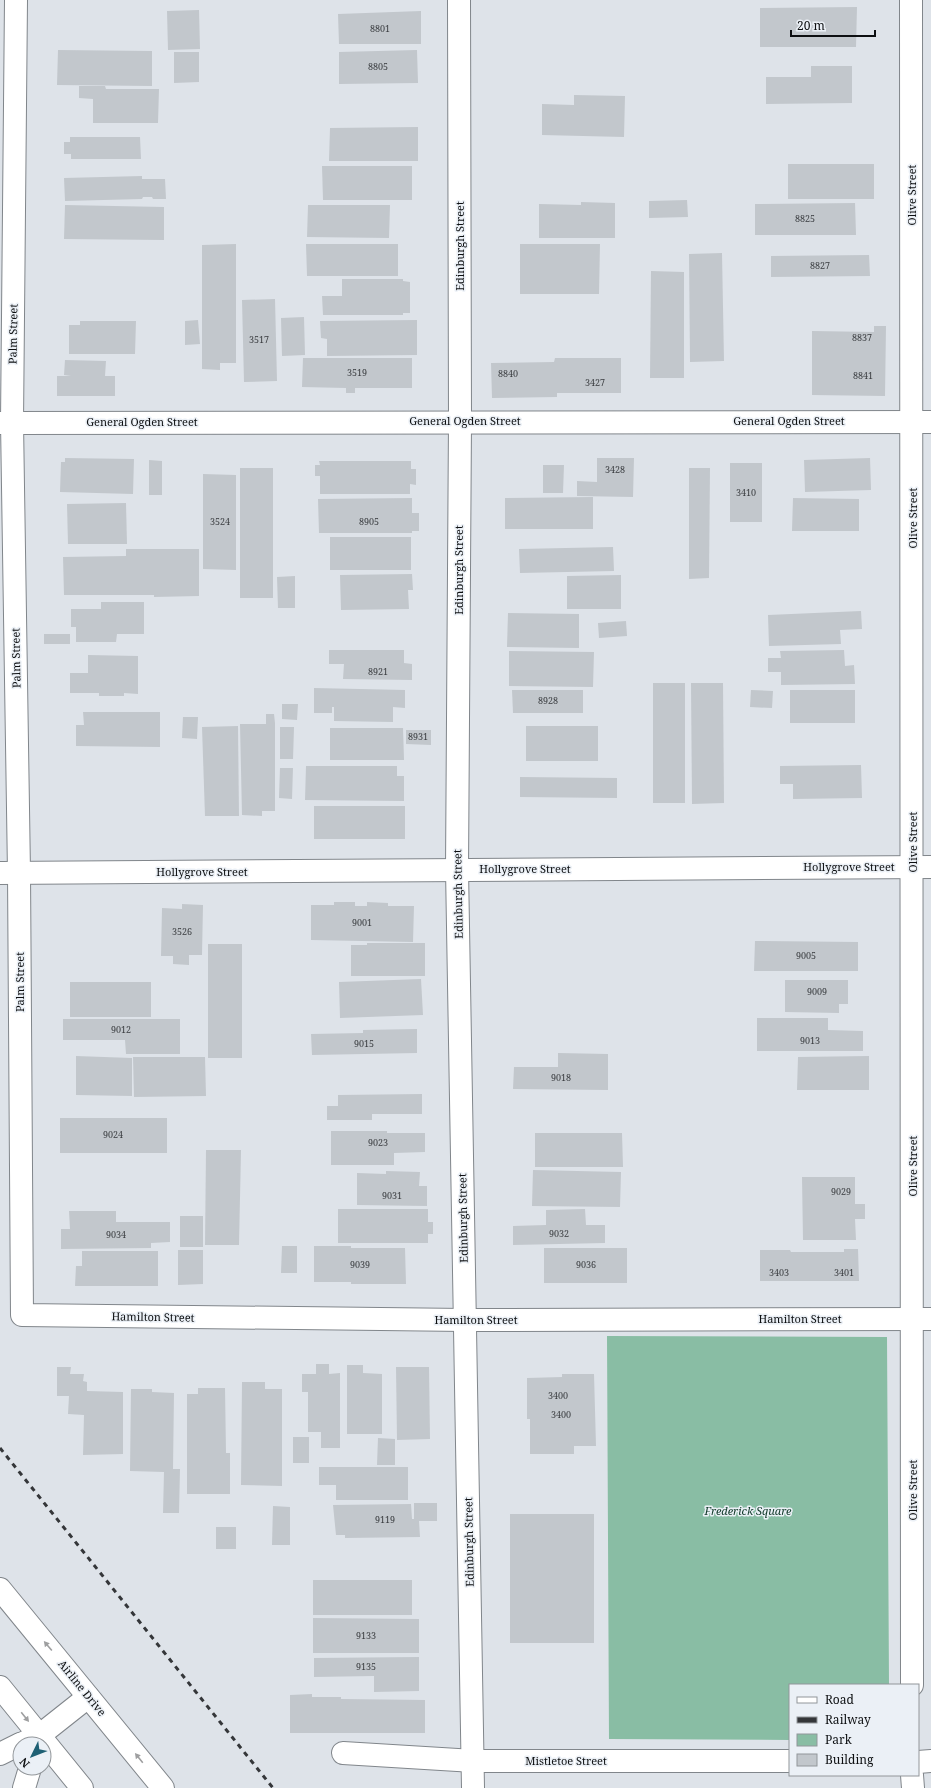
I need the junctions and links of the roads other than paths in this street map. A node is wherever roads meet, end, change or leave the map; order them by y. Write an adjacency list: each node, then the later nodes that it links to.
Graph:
1 (16, 0): 6 (main road, Palm Street)
2 (459, 0): 4 (main road, Edinburgh Street)
3 (912, 0): 5 (main road, Olive Street)
4 (460, 421): 5 (main road, General Ogden Street); 6 (main road, General Ogden Street); 8 (main road, Edinburgh Street)
5 (922, 422): 7 (main road, Olive Street)
6 (6, 423): 9 (main road, Palm Street)
7 (922, 867): 8 (main road, Hollygrove Street); 11 (main road, Olive Street)
8 (457, 870): 9 (main road, Hollygrove Street); 12 (main road, Edinburgh Street)
9 (10, 873): 10 (main road, Palm Street)
10 (22, 1316): 12 (main road, Hamilton Street)
11 (922, 1319): 12 (main road, Hamilton Street); 14 (main road, Olive Street)
12 (465, 1320): 22 (main road, Edinburgh Street)
13 (0, 1589): 16 (main road, Airline Drive, one-way to 13)
14 (912, 1684)
15 (0, 1687): 17 (main road, one-way to 17)
16 (88, 1697): 18 (main road); 31 (main road, Airline Drive, one-way to 16)
17 (26, 1736)
18 (37, 1736)
19 (12, 1749): 21 (main road)
20 (342, 1753): 22 (main road, Mistletoe Street)
21 (0, 1754)
22 (474, 1761): 25 (main road, Mistletoe Street); 32 (main road, Edinburgh Street)
23 (931, 1761): 26 (main road)
24 (52, 1762): 30 (main road)
25 (789, 1762)
26 (919, 1762)
27 (28, 1776): 29 (main road)
28 (912, 1776): 33 (main road)
29 (24, 1788)
30 (82, 1788)
31 (164, 1788)
32 (473, 1788)
33 (912, 1788)

